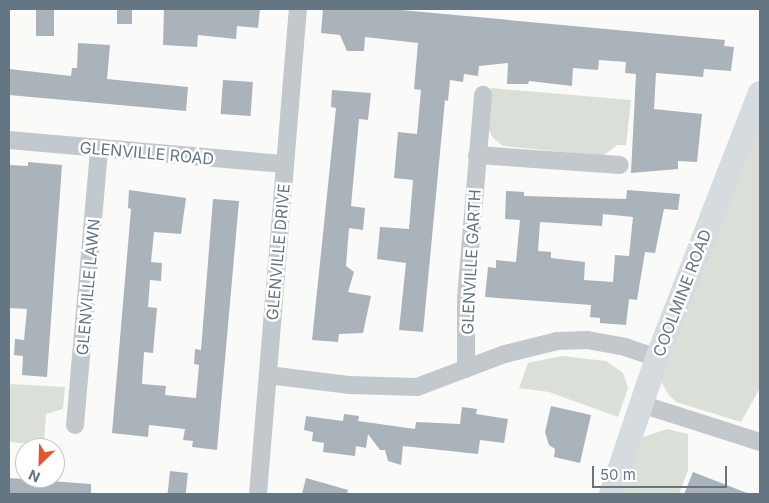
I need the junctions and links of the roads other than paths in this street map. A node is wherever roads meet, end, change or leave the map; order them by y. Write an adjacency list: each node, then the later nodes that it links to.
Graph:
1 (298, 9): 7 (street, GLENVILLE DRIVE)
2 (760, 93): 9 (street, COOLMINE ROAD)
3 (483, 95): 6 (street, GLENVILLE GARTH)
4 (9, 140): 5 (street, GLENVILLE ROAD)
5 (99, 149): 7 (street, GLENVILLE ROAD); 13 (street, GLENVILLE LAWN)
6 (478, 155): 8 (street); 10 (street, GLENVILLE GARTH)
7 (285, 164): 11 (street, GLENVILLE DRIVE)
8 (620, 166)
9 (657, 358): 10 (street); 12 (street, COOLMINE ROAD)
10 (466, 369): 11 (street)
11 (268, 375): 15 (street, GLENVILLE DRIVE)
12 (641, 404): 14 (street); 16 (street, COOLMINE ROAD)
13 (75, 425)
14 (758, 436)
15 (258, 494)
16 (611, 494)

